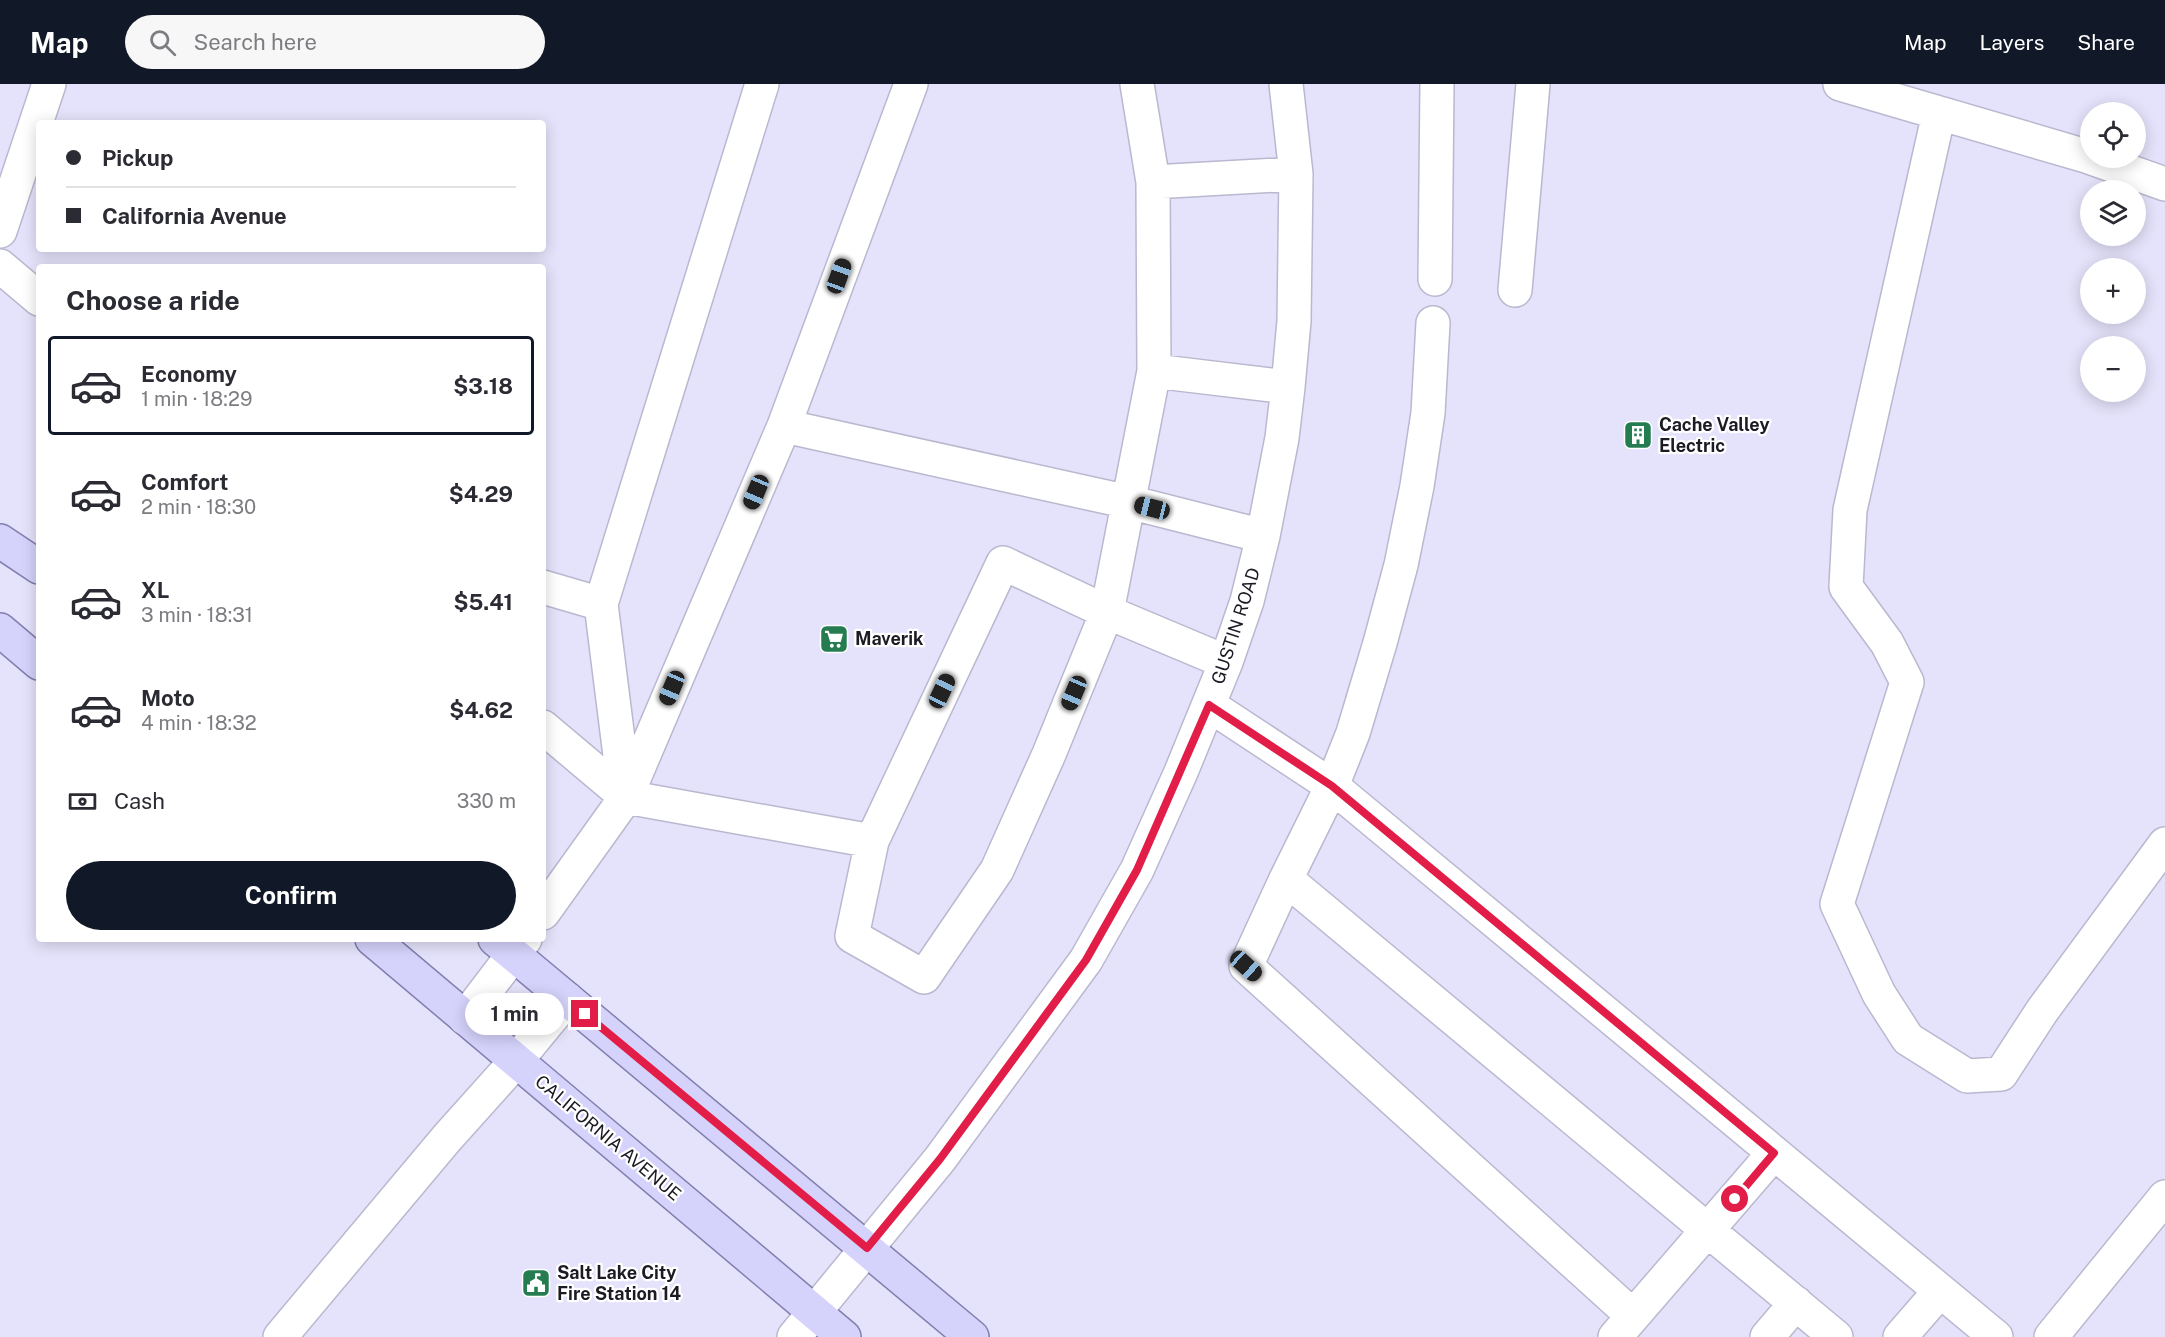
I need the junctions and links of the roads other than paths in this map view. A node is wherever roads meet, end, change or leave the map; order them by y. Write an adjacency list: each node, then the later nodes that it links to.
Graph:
1 (50, 84): 10 (street)
2 (762, 84): 29 (street)
3 (911, 84): 23 (street)
4 (1137, 84): 13 (street)
5 (1286, 84): 12 (street, GUSTIN ROAD)
6 (1437, 84): 17 (street)
7 (1533, 84): 18 (street)
8 (1840, 84): 9 (street)
9 (1940, 113): 14 (street); 39 (street)
10 (38, 120)
11 (36, 125): 15 (street)
12 (1296, 174): 13 (street); 22 (street, GUSTIN ROAD)
13 (1153, 182): 21 (street)
14 (2165, 184)
15 (0, 231)
16 (0, 266): 19 (street)
17 (1435, 279)
18 (1515, 290)
19 (36, 296)
20 (1433, 323): 36 (street)
21 (1154, 371): 22 (street); 24 (street)
22 (1288, 387): 25 (street, GUSTIN ROAD)
23 (784, 426): 24 (street); 37 (street)
24 (1129, 502): 25 (street); 30 (street)
25 (1263, 536): 33 (street, GUSTIN ROAD)
26 (0, 541): 27 (main road)
27 (36, 565)
28 (546, 588): 29 (street)
29 (601, 604): 37 (street)
30 (1107, 612): 33 (street); 38 (street); 38 (street)
31 (0, 630): 32 (main road)
32 (36, 660)
33 (1226, 662): 34 (street, GUSTIN ROAD)
34 (1209, 705): 36 (street); 50 (street, GUSTIN ROAD)
35 (546, 730): 37 (street)
36 (1332, 786): 40 (street); 47 (street)
37 (626, 797): 38 (street); 41 (street)
38 (872, 841)
39 (2165, 844)
40 (1286, 879): 49 (street); 54 (street)
41 (546, 909)
42 (376, 942): 45 (main road, CALIFORNIA AVENUE)
43 (511, 944): 44 (main road); 45 (street)
44 (567, 999): 46 (street); 50 (main road)
45 (465, 1018): 46 (main road, CALIFORNIA AVENUE)
46 (516, 1061): 53 (main road, CALIFORNIA AVENUE); 55 (street)
47 (1774, 1153): 49 (street); 51 (street)
48 (2165, 1197): 63 (street)
49 (1709, 1230): 52 (street); 54 (street)
50 (867, 1248): 53 (street, GUSTIN ROAD); 58 (main road)
51 (1940, 1291): 61 (street); 62 (street)
52 (1796, 1303): 59 (street); 60 (street)
53 (814, 1312): 56 (street, GUSTIN ROAD); 57 (main road, CALIFORNIA AVENUE)
54 (1624, 1326)
55 (280, 1337)
56 (794, 1337)
57 (844, 1337)
58 (972, 1337)
59 (1767, 1337)
60 (1836, 1337)
61 (1900, 1337)
62 (1996, 1337)
63 (2051, 1337)

